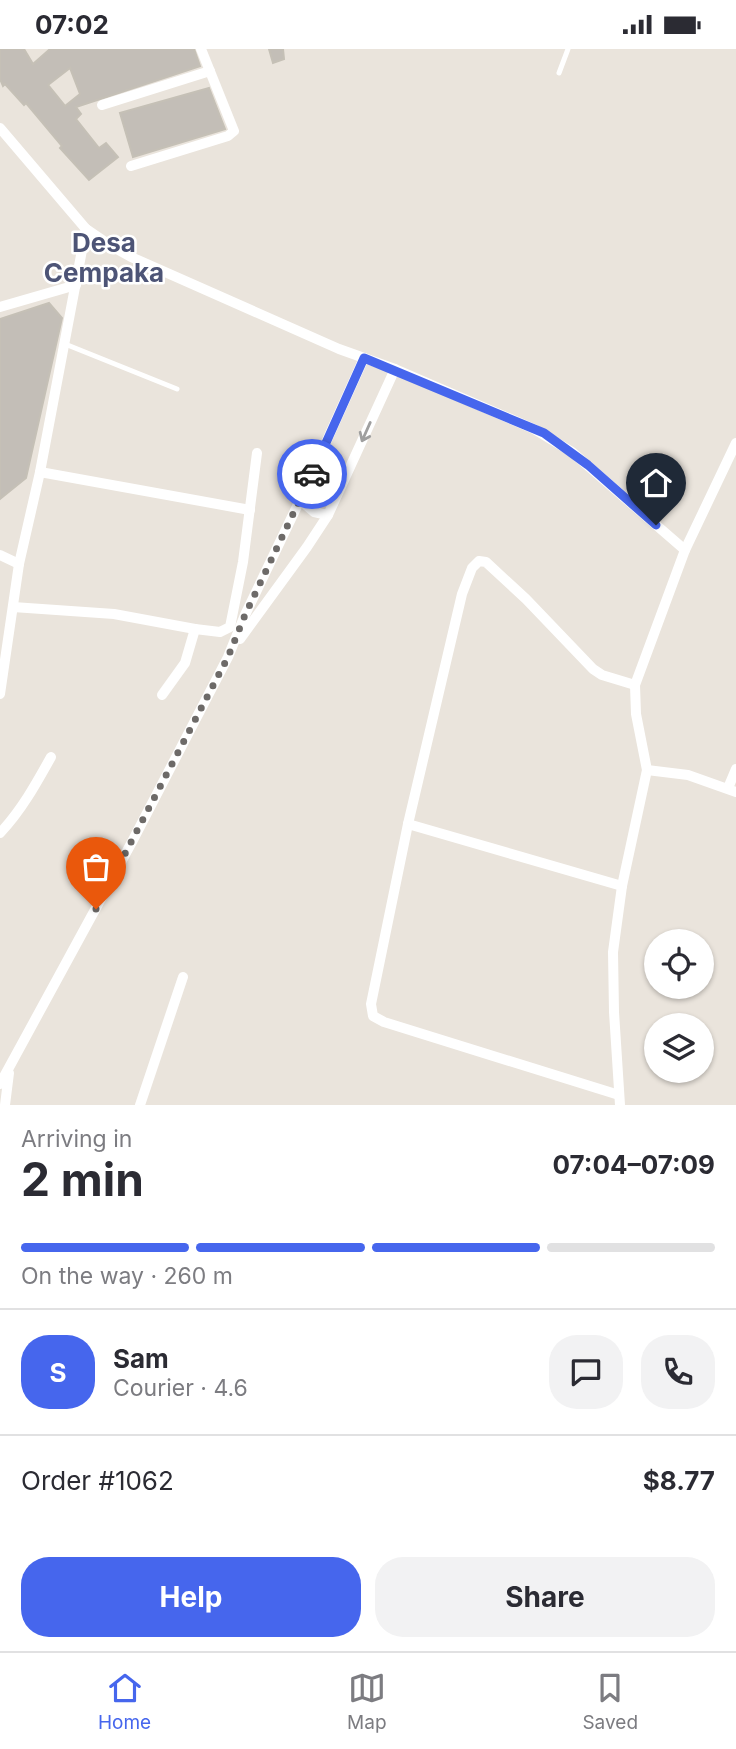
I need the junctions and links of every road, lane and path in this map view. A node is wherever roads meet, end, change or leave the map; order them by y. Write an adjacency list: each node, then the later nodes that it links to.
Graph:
1 (201, 49): 3 (street)
2 (568, 49): 4 (lane)
3 (210, 71): 5 (street); 7 (street)
4 (559, 73)
5 (102, 105)
6 (0, 128): 8 (street)
7 (131, 166)
8 (86, 229): 9 (street); 12 (street)
9 (76, 285): 10 (street); 11 (street)
10 (0, 307)
11 (65, 344): 14 (lane); 17 (street)
12 (364, 358): 13 (street); 18 (street)
13 (395, 369): 20 (street, one-way to 20); 21 (street)
14 (177, 389)
15 (736, 443): 21 (street)
16 (257, 453): 19 (street)
17 (40, 472): 19 (street); 23 (street)
18 (300, 500): 20 (street); 26 (street)
19 (250, 510): 25 (street)
20 (328, 515): 26 (street)
21 (685, 550): 27 (street)
22 (0, 555): 23 (street)
23 (19, 564): 24 (street)
24 (13, 607): 25 (street); 28 (street)
25 (195, 629): 29 (street)
26 (228, 657): 38 (street)
27 (635, 685): 32 (street); 34 (street)
28 (0, 694)
29 (162, 695)
30 (51, 757): 35 (street)
31 (736, 769): 33 (street)
32 (647, 770): 33 (street); 36 (street)
33 (732, 790)
34 (408, 824): 36 (street); 40 (street)
35 (0, 833)
36 (622, 886): 40 (street)
37 (183, 977): 42 (street)
38 (10, 1070): 39 (street); 41 (street)
39 (0, 1084)
40 (620, 1100)
41 (5, 1105)
42 (140, 1105)

